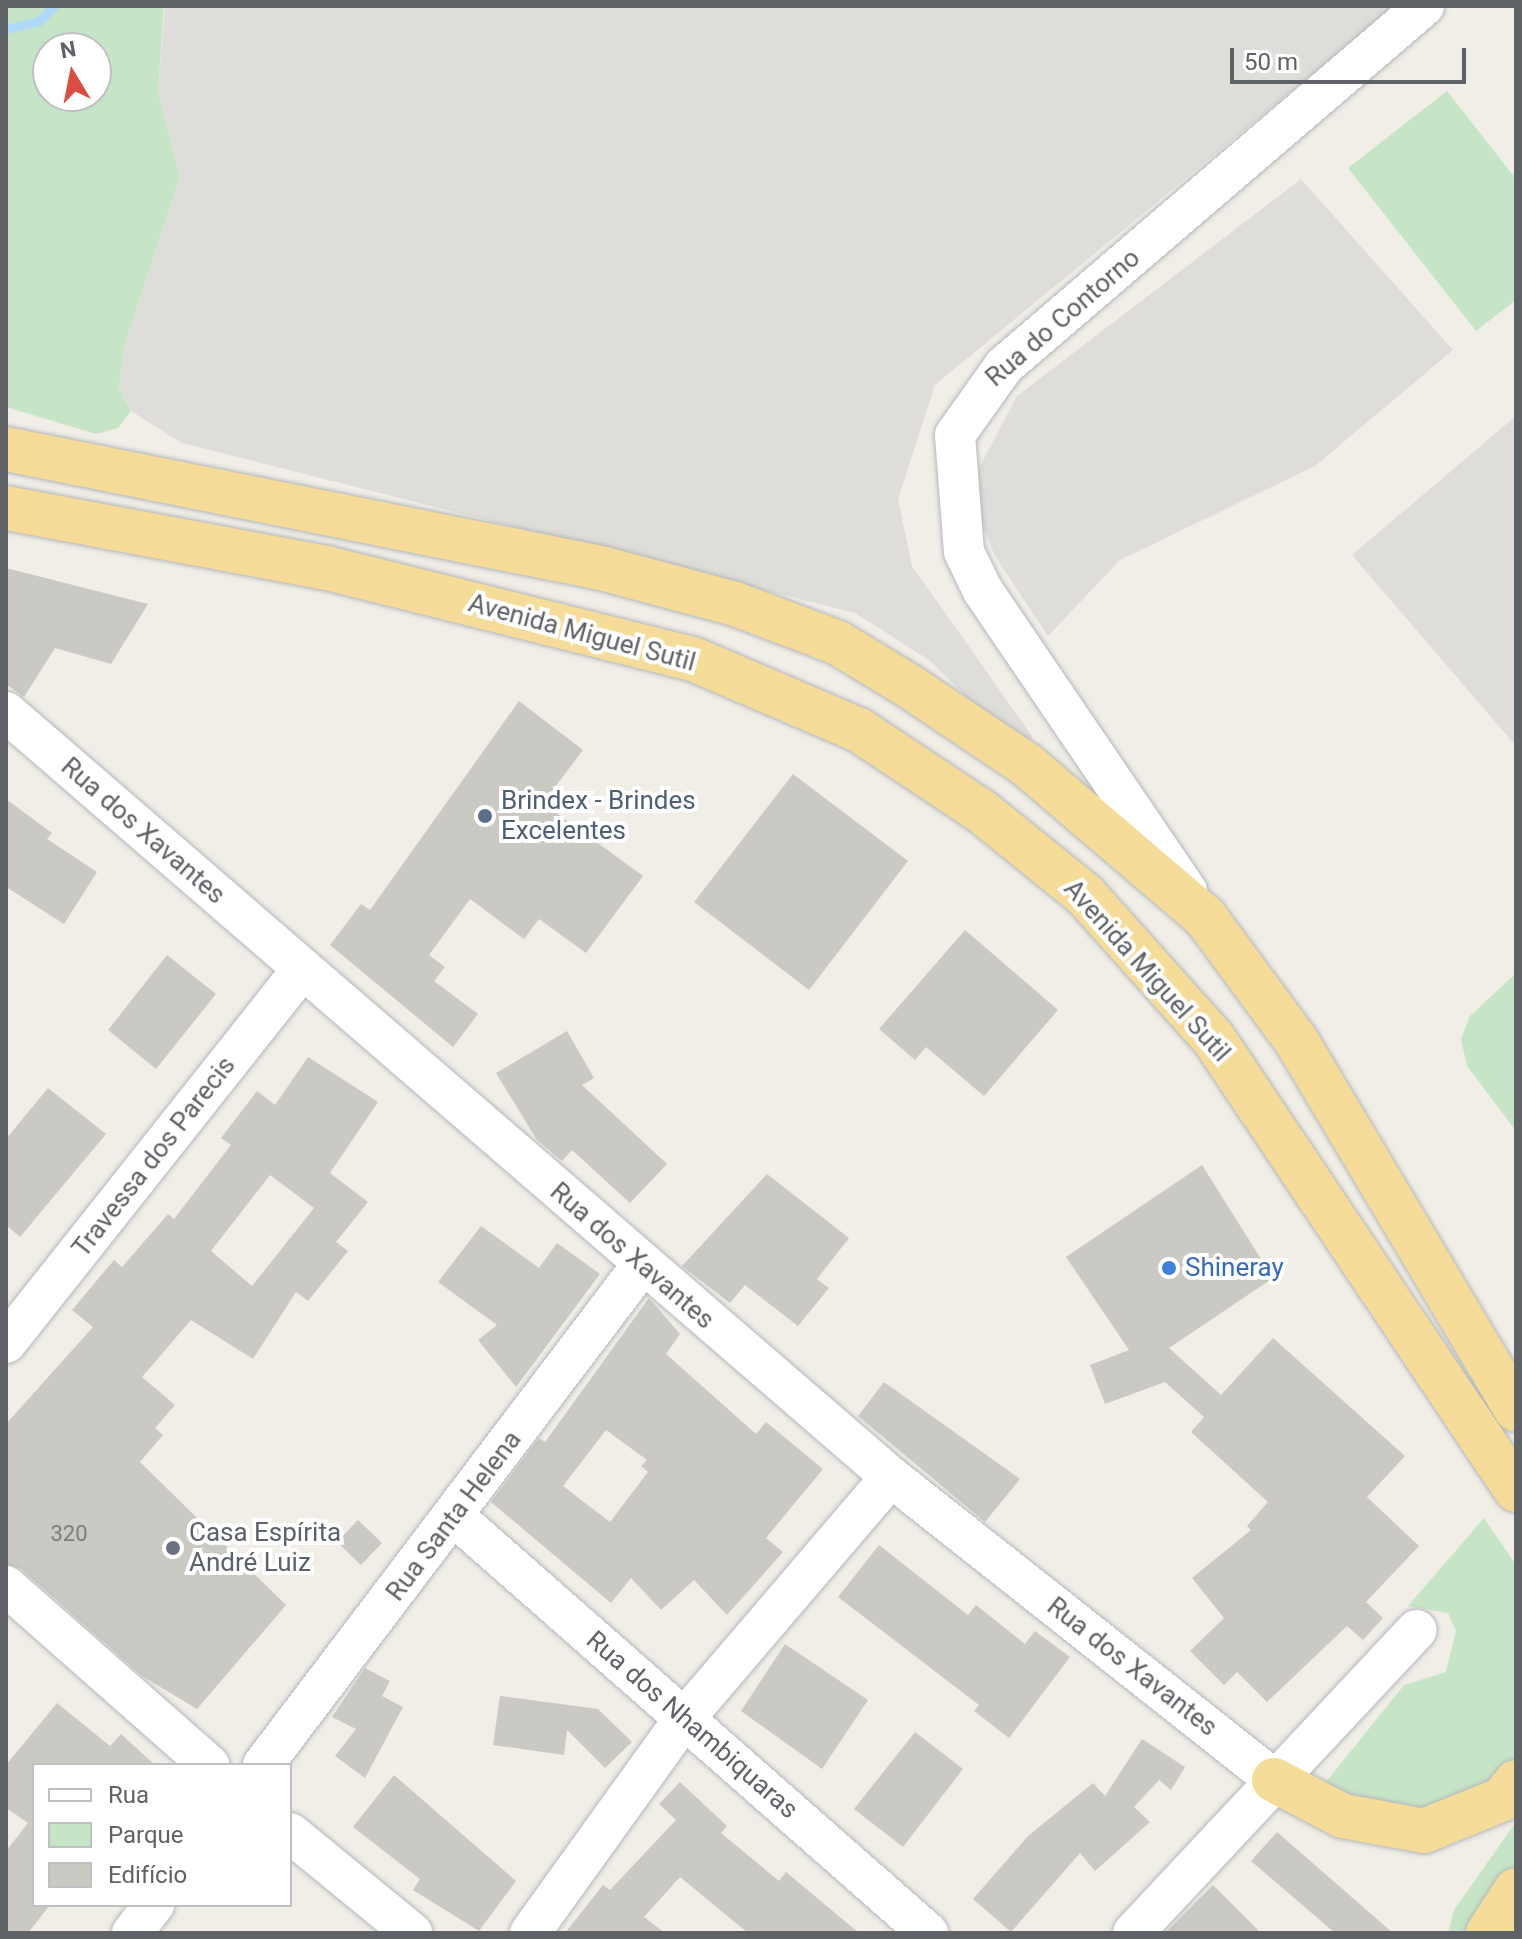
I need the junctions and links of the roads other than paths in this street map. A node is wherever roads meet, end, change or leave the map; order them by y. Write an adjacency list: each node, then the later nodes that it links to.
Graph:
1 (1424, 6): 5 (street, Rua do Contorno)
2 (6, 449): 5 (highway)
3 (6, 508): 13 (highway, Avenida Miguel Sutil)
4 (6, 712): 6 (street, Rua dos Xavantes)
5 (1205, 917): 8 (highway)
6 (302, 969): 7 (street, Rua dos Xavantes); 9 (street, Travessa dos Parecis)
7 (642, 1265): 12 (street, Rua dos Xavantes); 14 (street, Rua Santa Helena)
8 (1465, 1328): 10 (highway); 11 (highway)
9 (6, 1343)
10 (1516, 1384)
11 (1516, 1410)
12 (891, 1477): 17 (street); 20 (street, Rua dos Xavantes)
13 (1516, 1490)
14 (455, 1517): 17 (street, Rua dos Nhambiquaras); 19 (street, Rua Santa Helena)
15 (6, 1586): 18 (street)
16 (1417, 1630): 20 (street)
17 (684, 1719): 27 (street); 28 (street, Rua dos Nhambiquaras)
18 (207, 1763)
19 (265, 1763)
20 (1274, 1780): 21 (highway); 29 (street)
21 (1516, 1782)
22 (292, 1835): 26 (street)
23 (1516, 1890): 30 (highway)
24 (152, 1907): 25 (street)
25 (132, 1933)
26 (412, 1933)
27 (530, 1933)
28 (928, 1933)
29 (1133, 1933)
30 (1488, 1933)

